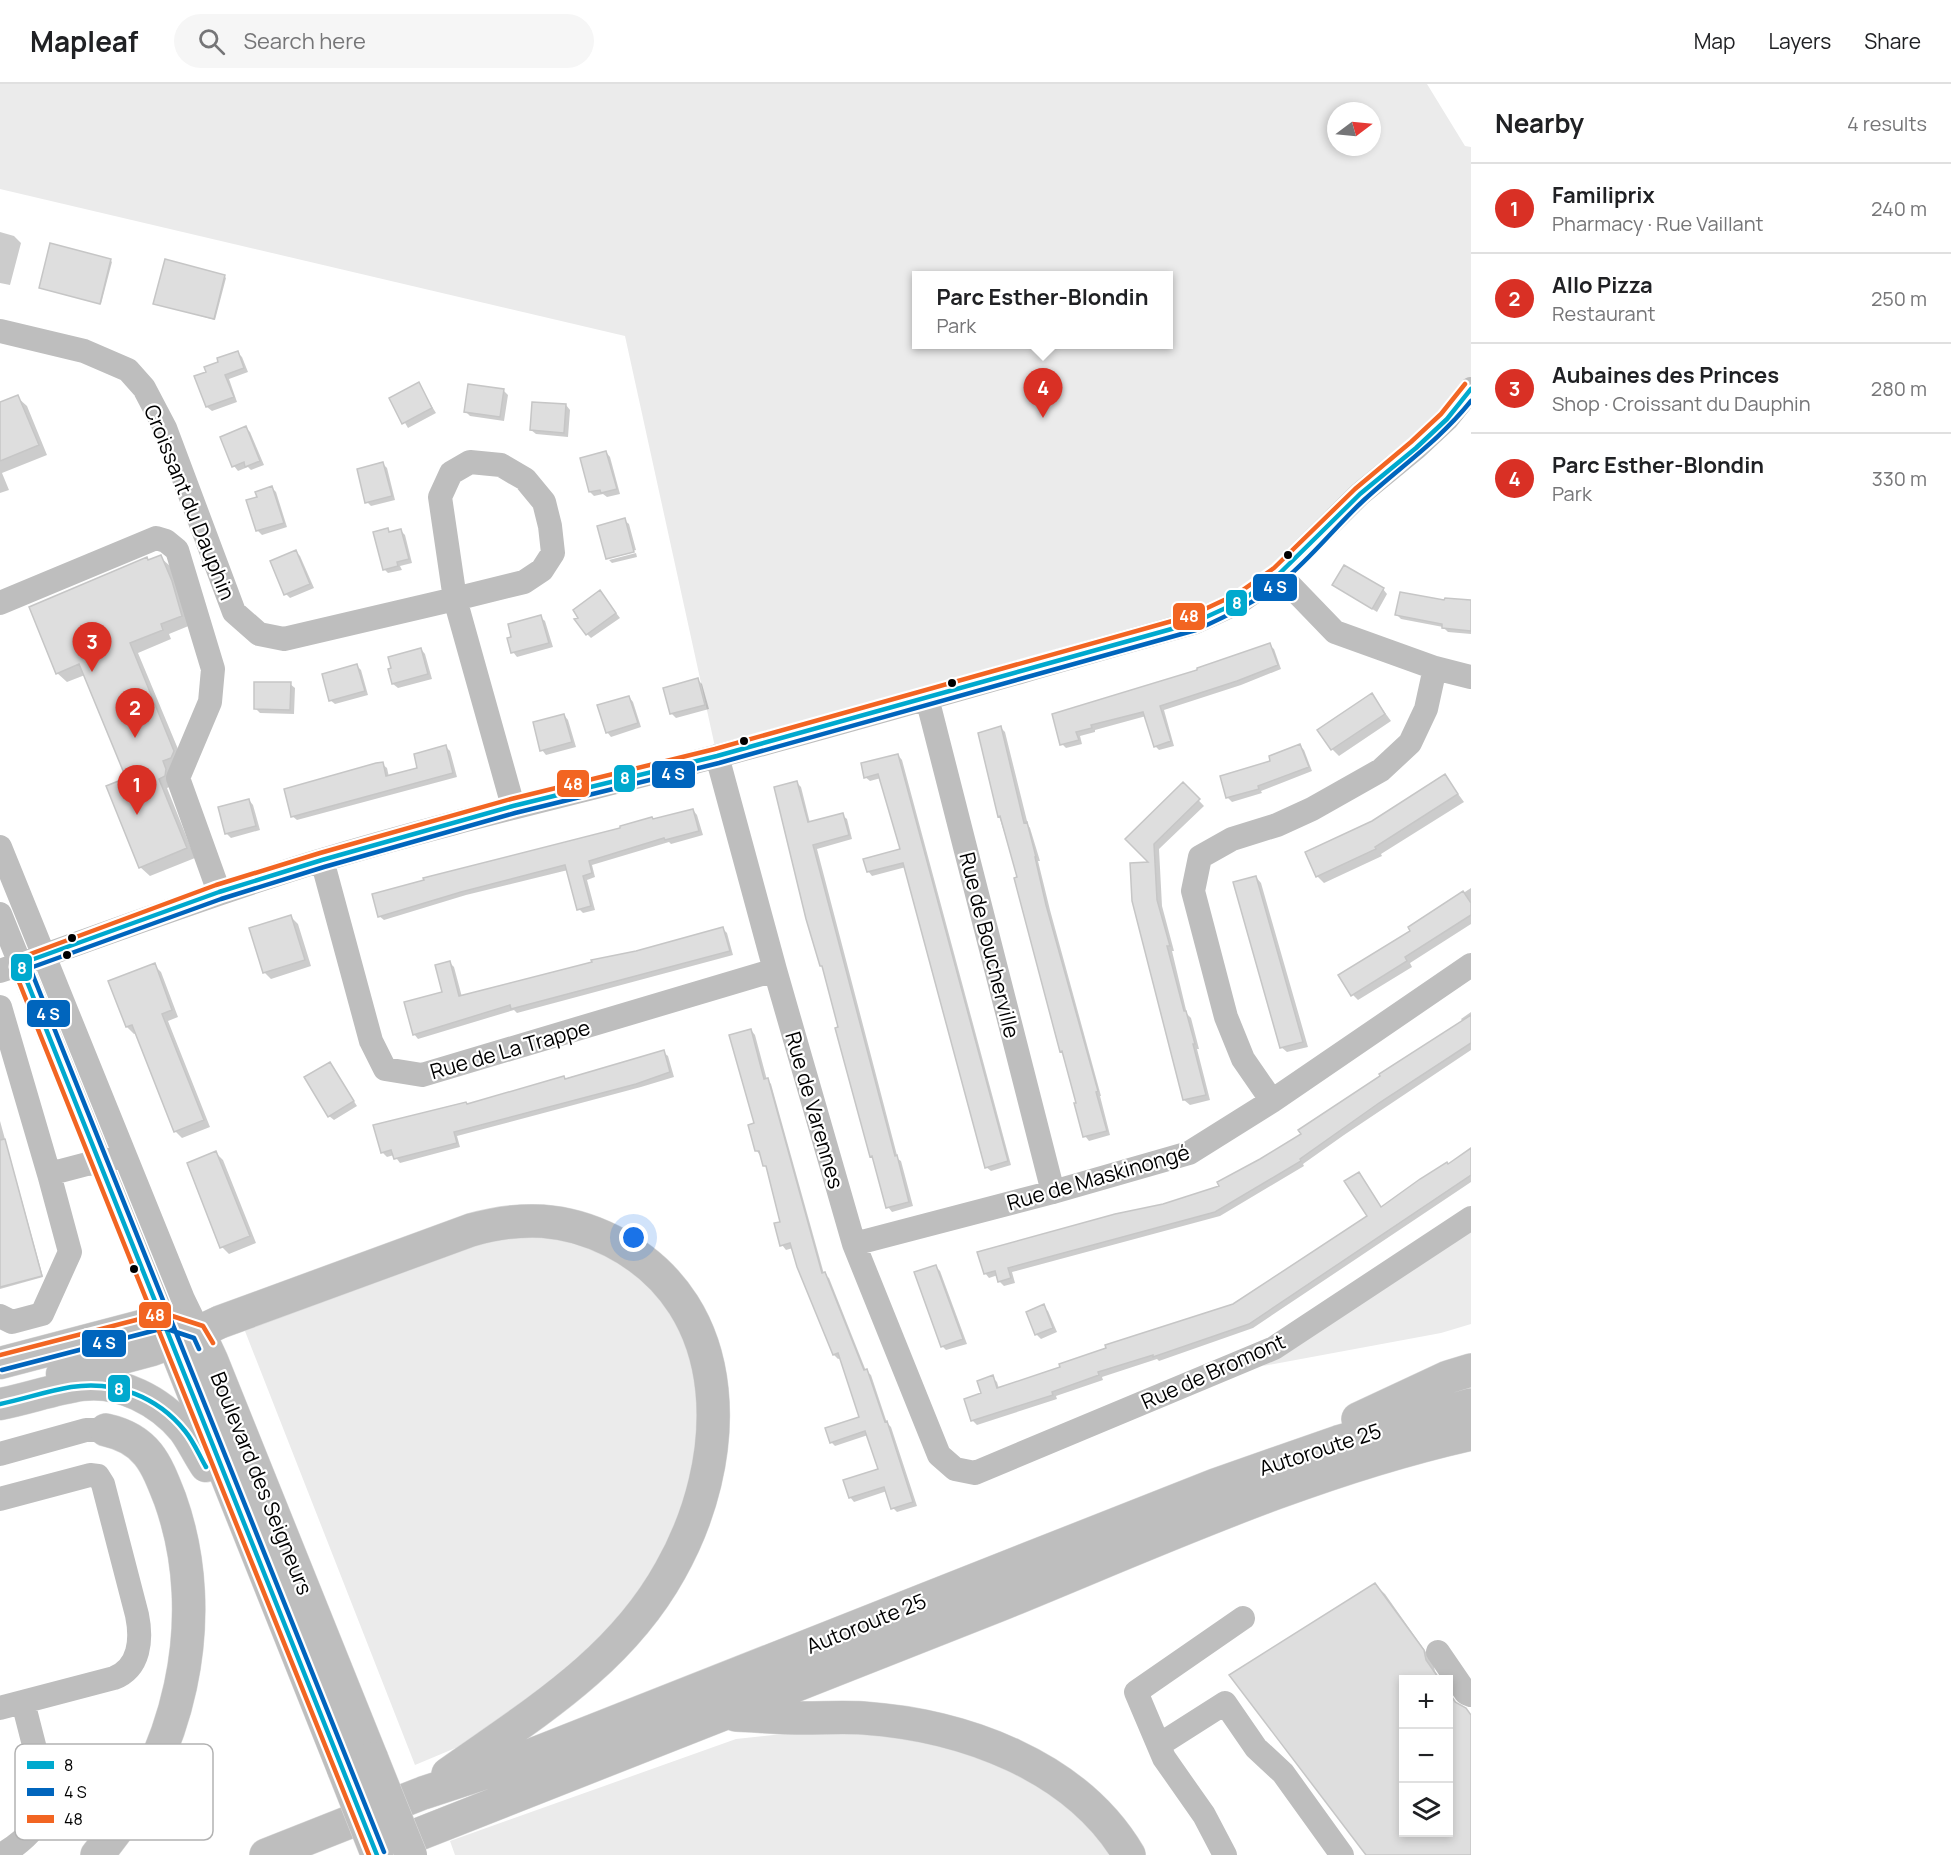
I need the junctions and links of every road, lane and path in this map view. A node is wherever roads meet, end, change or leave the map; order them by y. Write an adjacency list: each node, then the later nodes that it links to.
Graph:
1 (0, 331): 4 (street, Croissant du Dauphin)
2 (1471, 389): 3 (street)
3 (1279, 574): 6 (street); 8 (street)
4 (455, 598): 4 (street); 10 (street)
5 (0, 603): 13 (street)
6 (1435, 668): 7 (street); 20 (street)
7 (1471, 677)
8 (927, 698): 9 (street); 24 (street, Rue de Boucherville)
9 (717, 756): 10 (street); 18 (street, Rue de Varennes)
10 (513, 806): 12 (street)
11 (0, 847): 15 (street, Boulevard des Seigneurs)
12 (322, 860): 13 (street); 18 (street, Rue de La Trappe)
13 (219, 892): 15 (street)
14 (0, 914): 17 (street, Boulevard des Seigneurs)
15 (44, 956): 17 (street); 21 (street, Boulevard des Seigneurs)
16 (1471, 965): 20 (street, Rue de Maskinongé)
17 (10, 968): 22 (street, Boulevard des Seigneurs)
18 (775, 970): 26 (street, Rue de Varennes)
19 (0, 1007): 23 (street)
20 (1272, 1101): 24 (street, Rue de Maskinongé)
21 (124, 1154): 22 (street); 29 (street, Boulevard des Seigneurs)
22 (100, 1163): 23 (street); 29 (street, Boulevard des Seigneurs)
23 (49, 1174): 28 (street)
24 (1053, 1192): 26 (street, Rue de Maskinongé)
25 (1471, 1218): 39 (street, Rue de Bromont)
26 (854, 1244): 39 (street, Rue de Varennes)
27 (0, 1316): 28 (street)
28 (24, 1319): 30 (street)
29 (178, 1332): 30 (main road); 33 (main road); 42 (main road, Boulevard des Seigneurs); 51 (highway); 59 (main road, Boulevard des Seigneurs, bridge)
30 (34, 1354): 31 (main road)
31 (0, 1363)
32 (1471, 1370): 40 (highway)
33 (0, 1391)
34 (0, 1404): 42 (main road)
35 (1471, 1405): 40 (highway, Autoroute 25)
36 (106, 1430): 38 (street); 49 (highway)
37 (1471, 1434): 47 (highway, Autoroute 25)
38 (0, 1454)
39 (939, 1455)
40 (1215, 1485): 51 (highway, Autoroute 25)
41 (0, 1499): 46 (street)
42 (241, 1517): 58 (main road, Boulevard des Seigneurs, bridge)
43 (1244, 1618): 50 (street)
44 (1438, 1652): 45 (street)
45 (1471, 1695)
46 (11, 1705): 48 (street)
47 (722, 1714): 57 (highway, Autoroute 25); 60 (highway)
48 (27, 1744)
49 (163, 1744)
50 (1159, 1745): 61 (street); 62 (street)
51 (423, 1793): 56 (highway, Autoroute 25)
52 (20, 1840): 54 (street)
53 (108, 1840): 55 (highway)
54 (1, 1855)
55 (97, 1855)
56 (266, 1855)
57 (366, 1855)
58 (377, 1855)
59 (411, 1855)
60 (1129, 1855)
61 (1225, 1855)
62 (1342, 1855)

